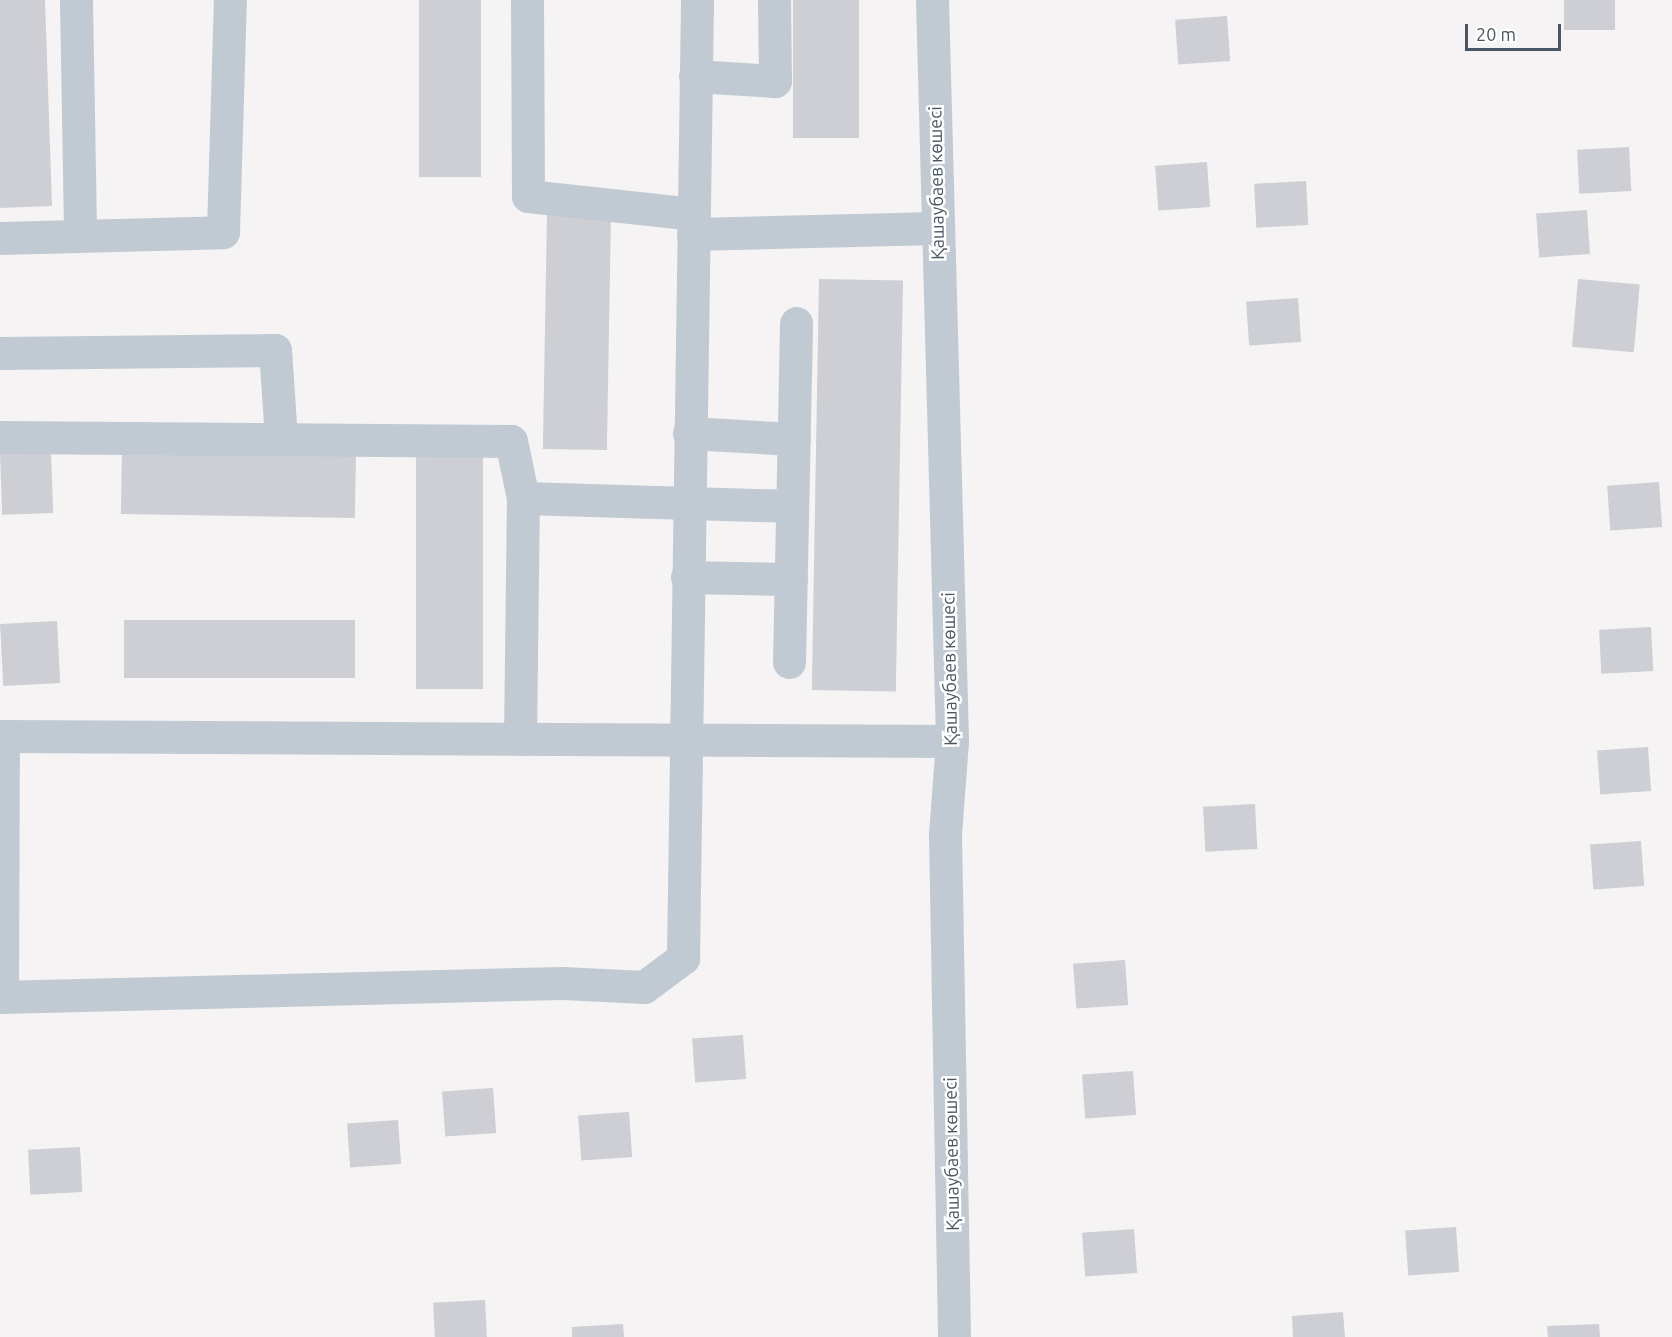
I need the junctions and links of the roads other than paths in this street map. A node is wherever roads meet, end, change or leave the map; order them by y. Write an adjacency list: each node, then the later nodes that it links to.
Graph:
1 (76, 0): 10 (street)
2 (230, 0): 10 (street)
3 (527, 0): 8 (street)
4 (697, 0): 7 (street)
5 (774, 0): 7 (street)
6 (932, 0): 9 (street, Қашаубаев көшесі)
7 (696, 76): 8 (street)
8 (693, 224): 9 (street); 14 (street)
9 (937, 228): 27 (street, Қашаубаев көшесі)
10 (80, 236): 11 (street)
11 (0, 238)
12 (796, 323): 17 (street)
13 (0, 353): 16 (street)
14 (689, 433): 17 (street); 19 (street)
15 (0, 437): 16 (street)
16 (281, 439): 18 (street)
17 (794, 439): 20 (street)
18 (524, 498): 19 (street); 25 (street)
19 (688, 501): 20 (street); 21 (street)
20 (792, 506): 22 (street)
21 (687, 577): 22 (street); 26 (street)
22 (791, 579): 23 (street)
23 (789, 662)
24 (1, 736): 25 (street); 28 (street)
25 (520, 739): 26 (street)
26 (684, 740): 27 (street); 28 (street)
27 (952, 741): 29 (street, Қашаубаев көшесі)
28 (1, 997)
29 (954, 1337)

